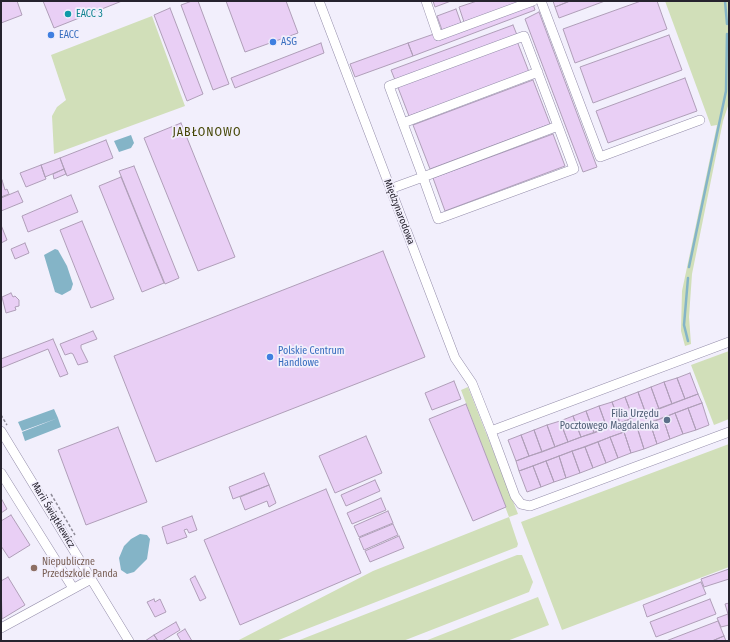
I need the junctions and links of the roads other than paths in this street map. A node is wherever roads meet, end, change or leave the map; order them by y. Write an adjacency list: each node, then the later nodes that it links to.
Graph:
1 (319, 1): 10 (street, Międzynarodowa)
2 (426, 1): 3 (street)
3 (533, 1)
4 (541, 1): 6 (street)
5 (538, 72): 7 (street); 7 (street); 8 (street)
6 (700, 120)
7 (403, 124): 9 (street)
8 (558, 126): 9 (street); 9 (street)
9 (423, 177): 10 (street)
10 (390, 189): 13 (street, Międzynarodowa)
11 (729, 342): 13 (street)
12 (1, 431): 16 (street, Marii Świątkiewicz)
13 (491, 431): 14 (street, Międzynarodowa)
14 (729, 432)
15 (1, 473): 17 (street)
16 (91, 579): 17 (street); 19 (street, Marii Świątkiewicz)
17 (73, 588): 18 (street)
18 (1, 628)
19 (129, 641)

